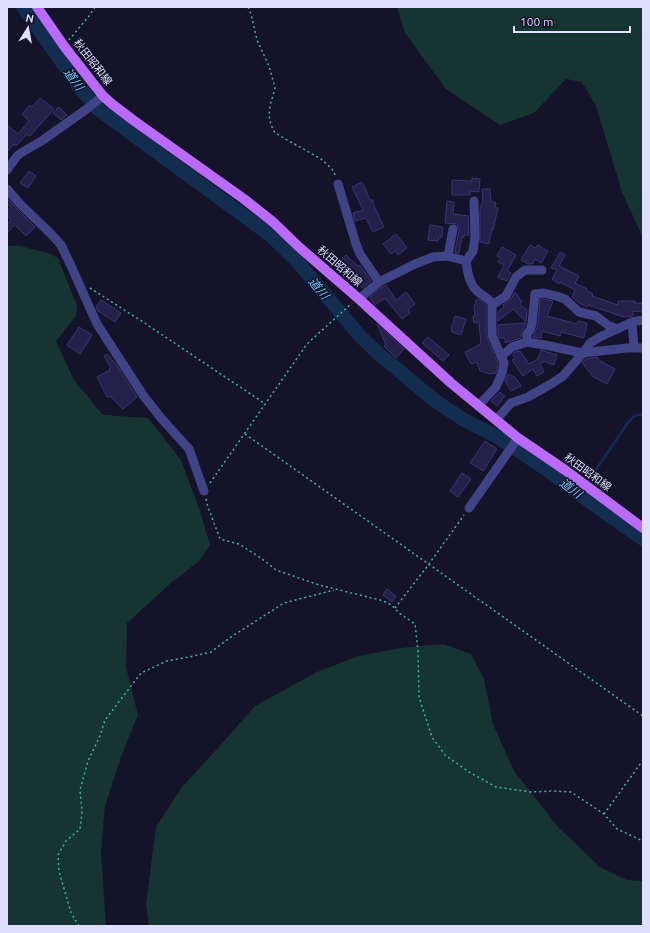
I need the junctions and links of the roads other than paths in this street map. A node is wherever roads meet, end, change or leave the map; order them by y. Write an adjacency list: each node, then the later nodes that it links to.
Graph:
1 (37, 7): 2 (main road, 秋田昭和線)
2 (100, 98): 3 (street); 13 (main road, 秋田昭和線)
3 (10, 160): 4 (street)
4 (7, 170)
5 (338, 184): 12 (street)
6 (7, 189): 25 (street)
7 (474, 201): 10 (street)
8 (453, 229): 9 (street)
9 (448, 256): 10 (street); 12 (street)
10 (466, 261): 14 (street)
11 (542, 270): 14 (street)
12 (379, 282): 13 (street)
13 (358, 299): 22 (main road, 秋田昭和線)
14 (492, 305): 21 (street)
15 (643, 320): 16 (street)
16 (632, 322): 17 (street); 19 (street)
17 (618, 329): 18 (street); 20 (street)
18 (527, 342): 20 (street); 21 (street)
19 (639, 348): 20 (street)
20 (582, 353): 23 (street)
21 (502, 356): 22 (street)
22 (478, 406): 23 (main road, 秋田昭和線)
23 (496, 420): 24 (main road, 秋田昭和線)
24 (518, 438): 26 (street); 27 (main road, 秋田昭和線)
25 (204, 491)
26 (469, 508)
27 (643, 528)

